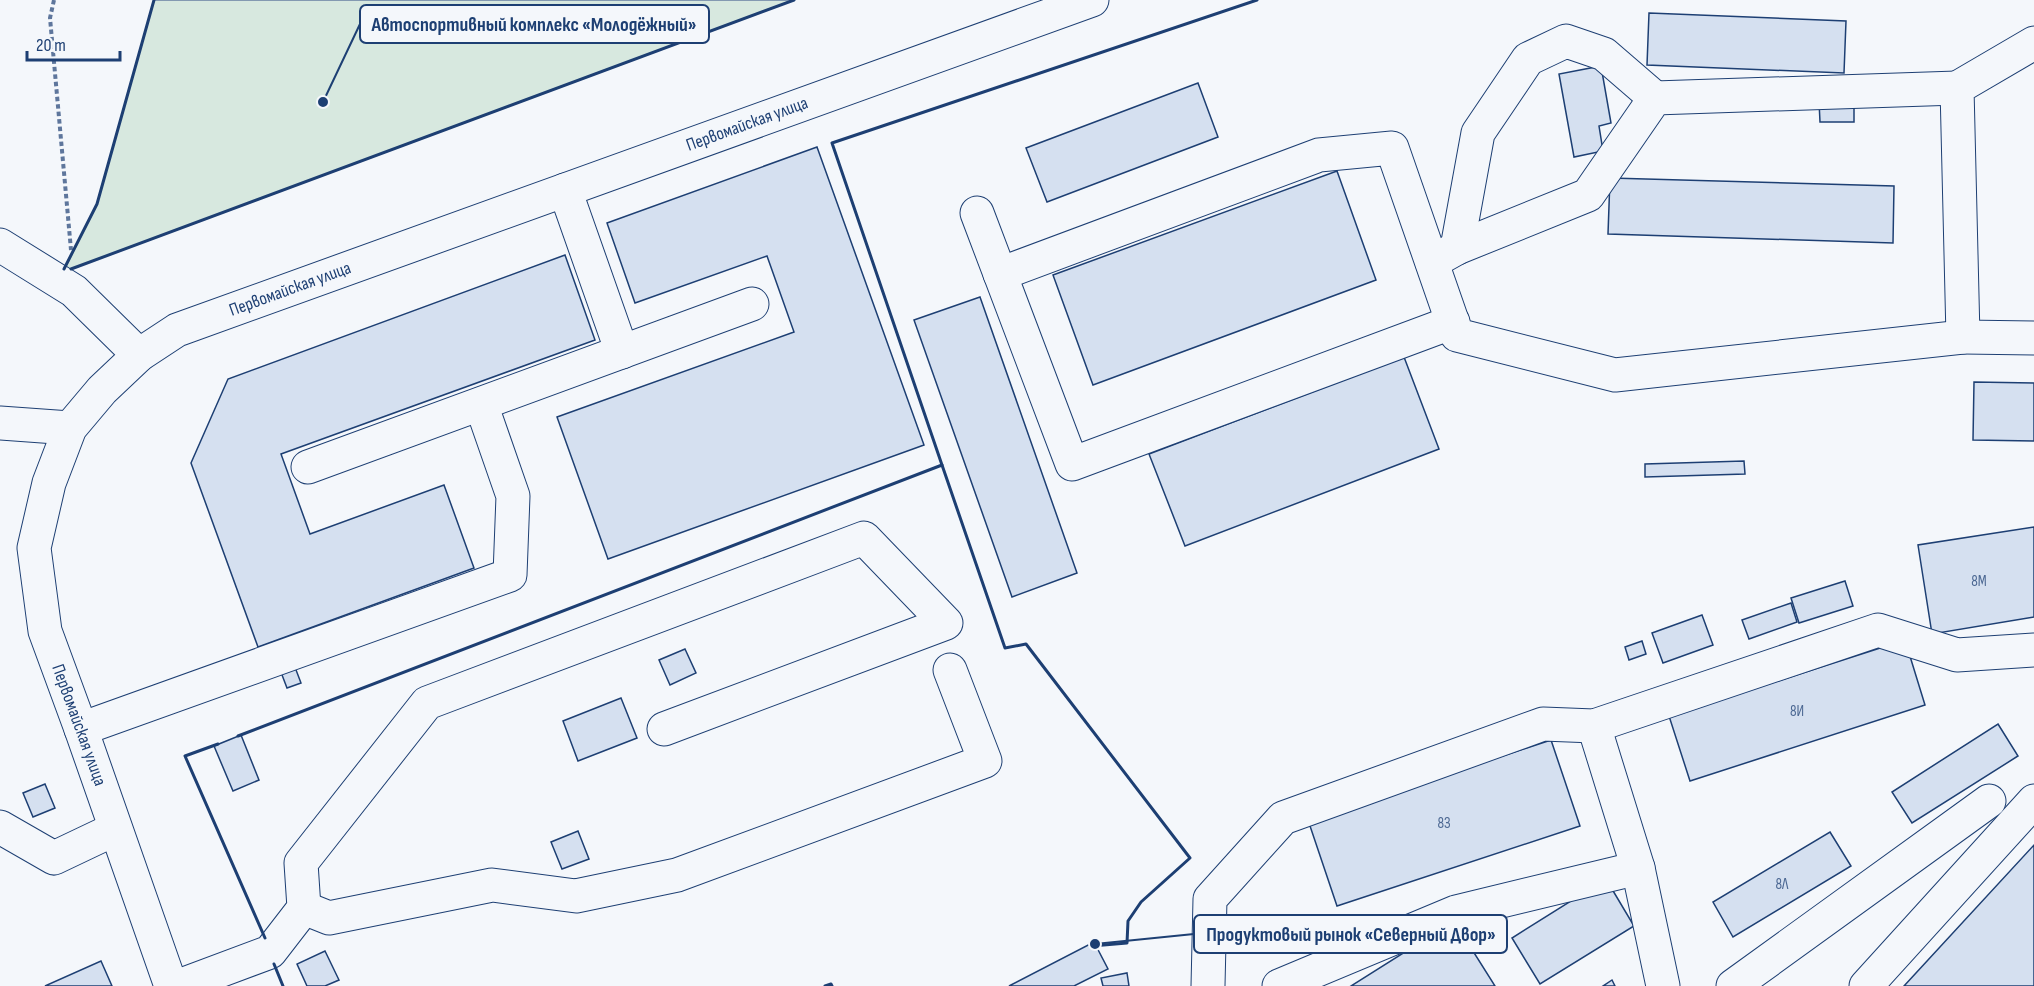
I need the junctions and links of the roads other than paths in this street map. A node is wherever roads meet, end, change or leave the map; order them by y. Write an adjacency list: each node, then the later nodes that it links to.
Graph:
1 (1092, 0): 5 (street, Первомайская улица)
2 (2034, 43): 3 (street)
3 (1957, 88): 4 (street); 12 (street)
4 (1655, 98): 8 (street); 8 (street)
5 (565, 190): 14 (street); 15 (street, Первомайская улица)
6 (976, 213): 9 (street)
7 (0, 245): 15 (street)
8 (1445, 255): 9 (street); 11 (street)
9 (1000, 274): 11 (street)
10 (752, 304): 14 (street)
11 (1453, 322): 12 (street)
12 (1963, 337): 13 (street)
13 (2034, 338)
14 (622, 352): 16 (street)
15 (139, 355): 18 (street, Первомайская улица)
16 (481, 404): 19 (street); 23 (street)
17 (0, 423): 18 (street)
18 (70, 428): 23 (street, Первомайская улица)
19 (308, 467)
20 (2034, 650): 22 (street)
21 (950, 670): 30 (street)
22 (1594, 726): 29 (street); 33 (street)
23 (81, 729): 28 (street, Первомайская улица)
24 (664, 729): 30 (street)
25 (1989, 801): 36 (street)
26 (2034, 801): 37 (street)
27 (0, 827): 28 (street)
28 (116, 829): 31 (street, Первомайская улица)
29 (1638, 868): 34 (street); 35 (street)
30 (304, 908): 32 (street)
31 (171, 986)
32 (179, 986)
33 (1208, 986)
34 (1279, 986)
35 (1663, 986)
36 (1733, 986)
37 (1866, 986)

